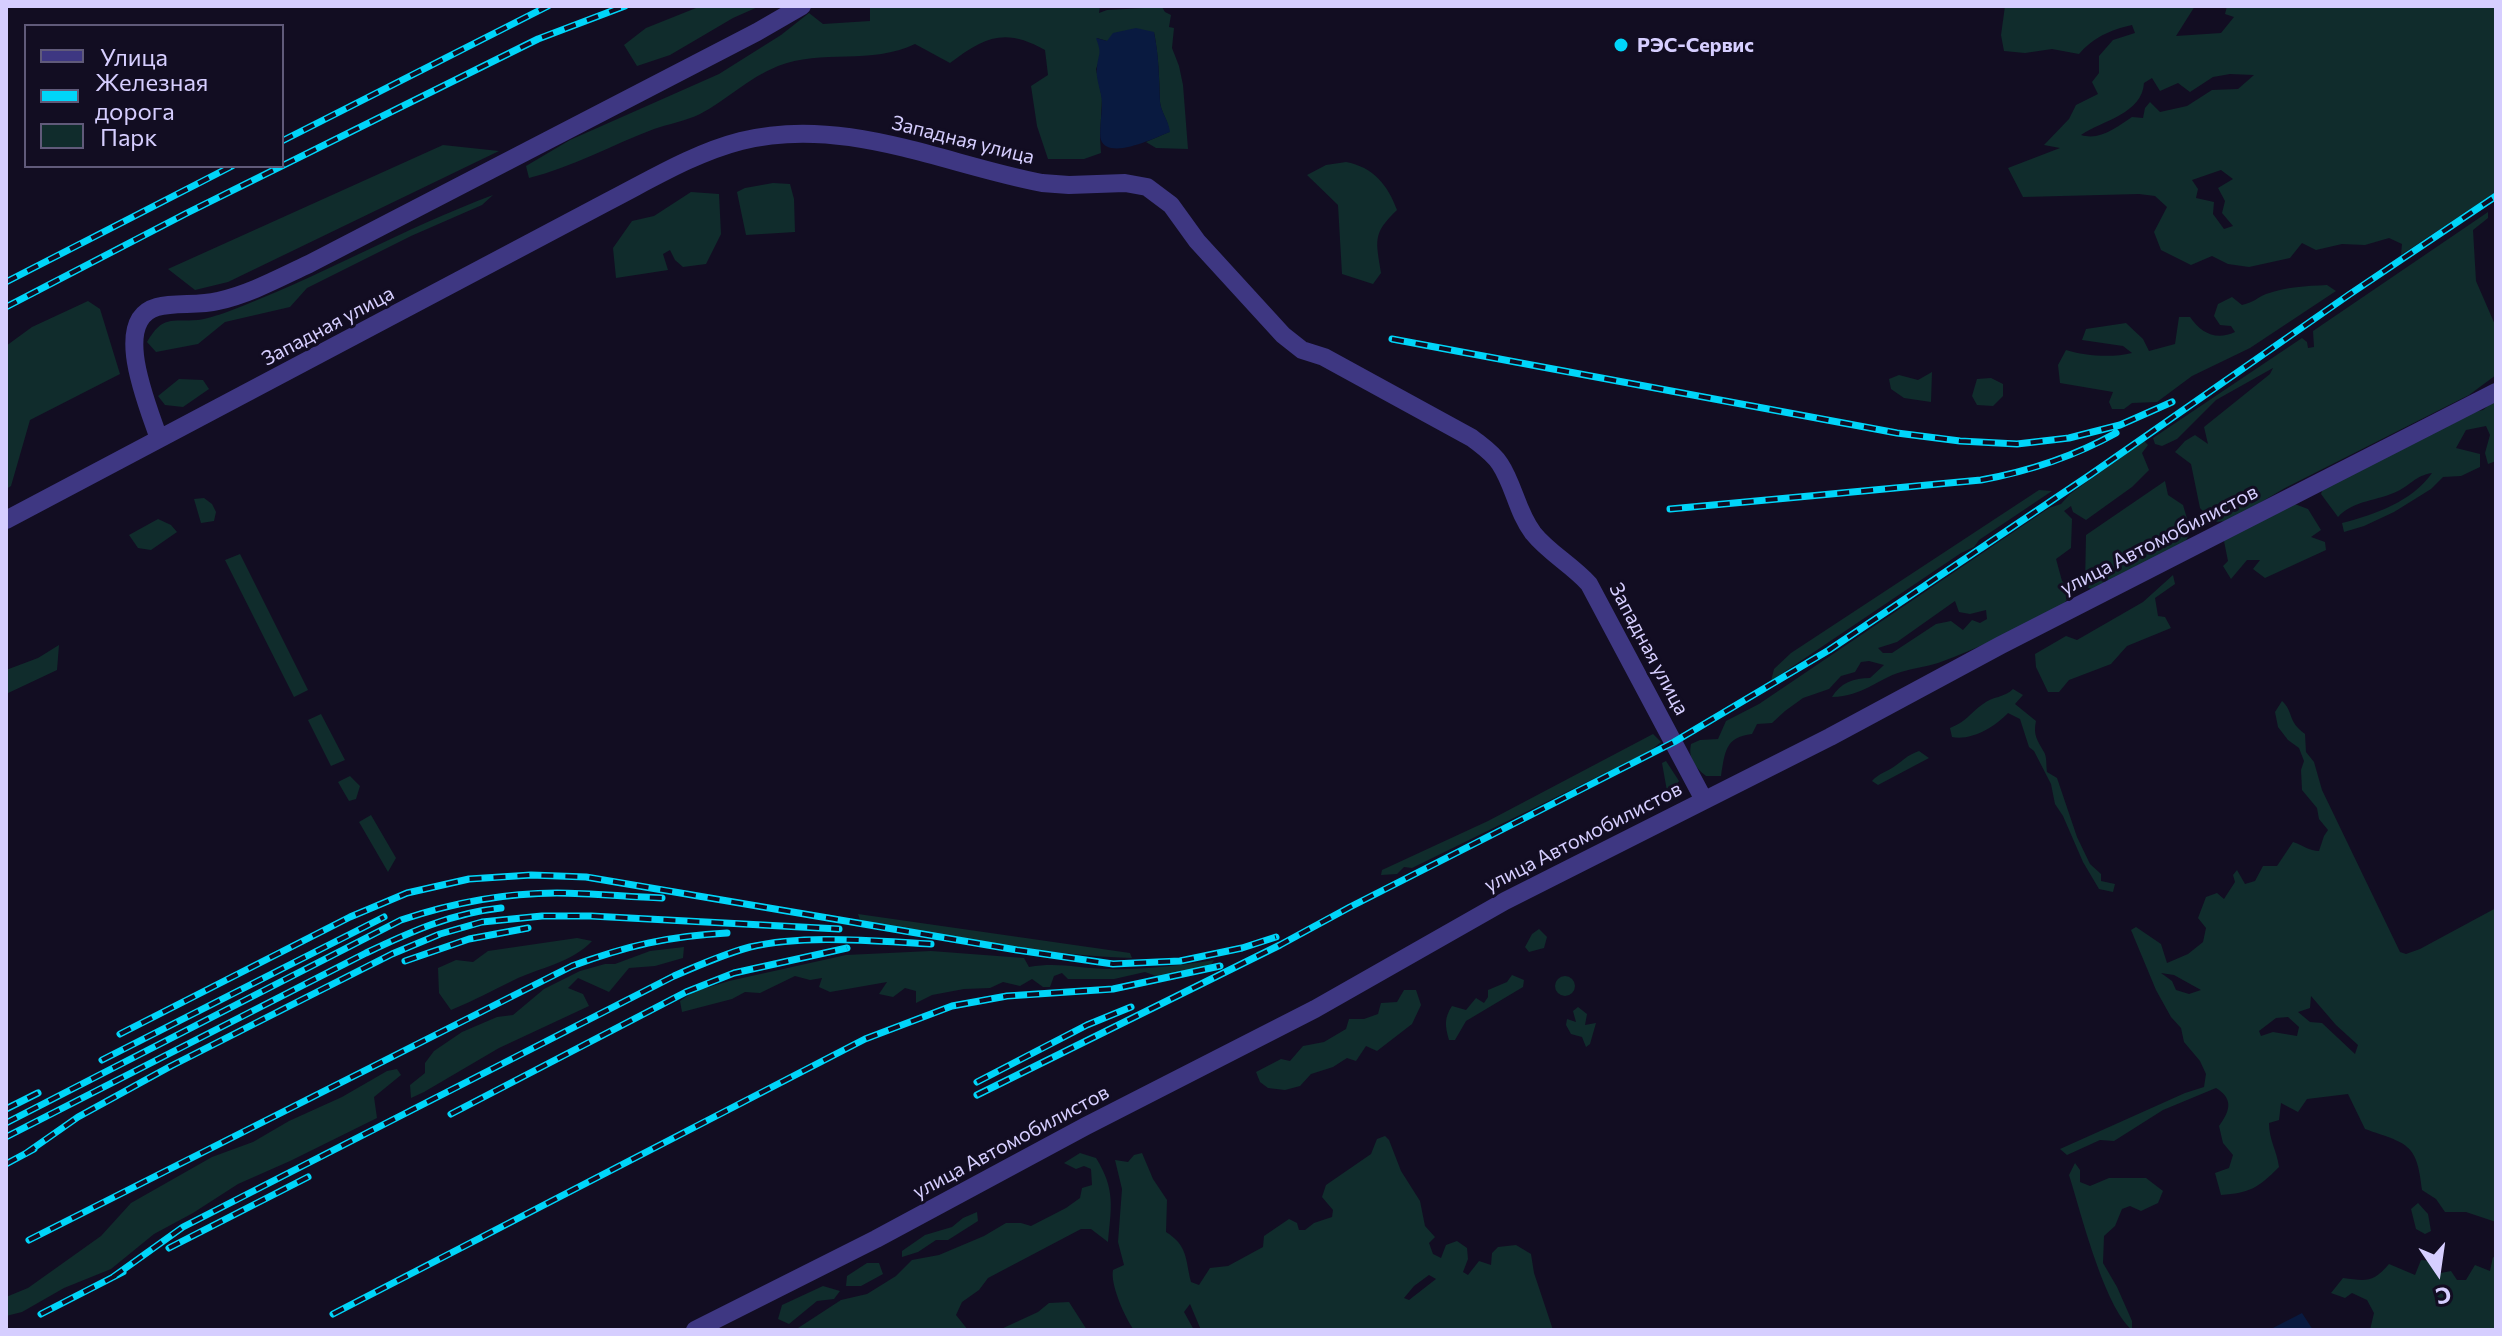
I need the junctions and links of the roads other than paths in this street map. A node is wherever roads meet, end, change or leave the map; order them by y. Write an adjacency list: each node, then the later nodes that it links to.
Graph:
1 (802, 6): 3 (street)
2 (2496, 392): 5 (street, улица Автомобилистов)
3 (159, 439): 4 (street, Западная улица); 5 (street, Западная улица)
4 (6, 520)
5 (1704, 800): 6 (street, улица Автомобилистов)
6 (695, 1330)

